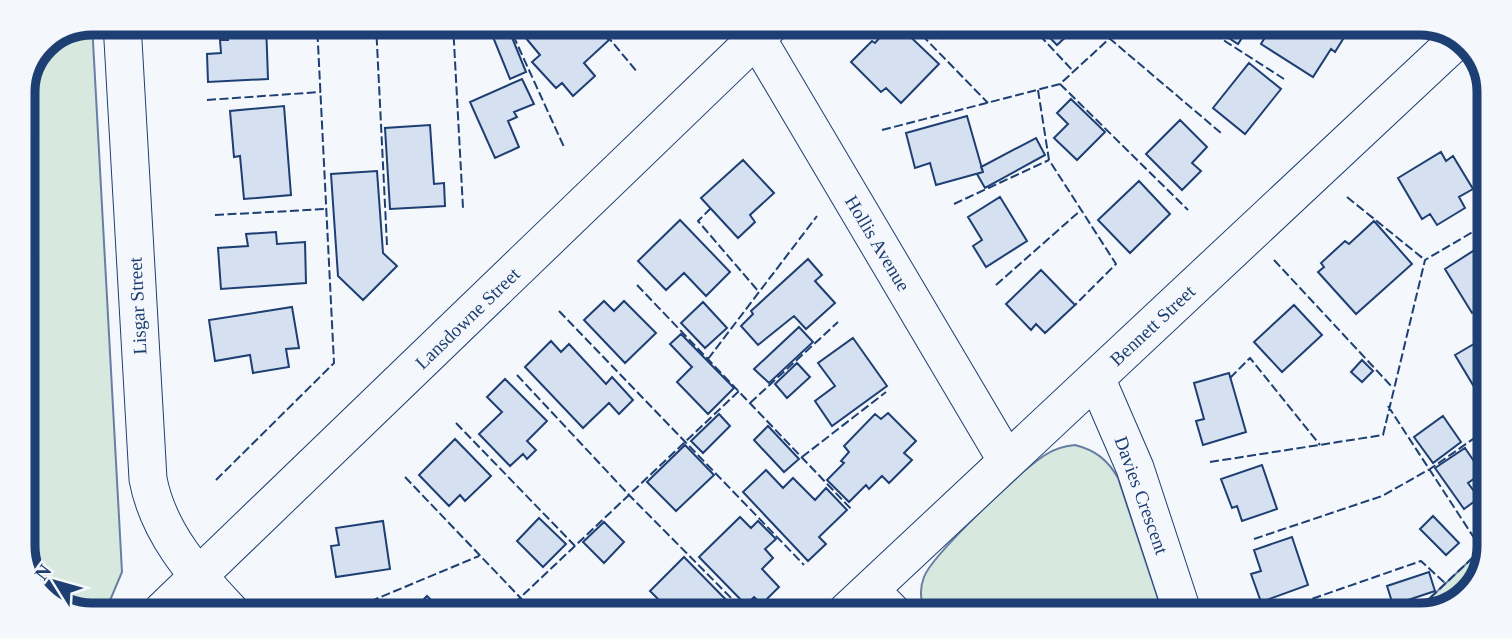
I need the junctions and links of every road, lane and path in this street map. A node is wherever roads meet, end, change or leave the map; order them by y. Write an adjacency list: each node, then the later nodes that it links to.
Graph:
1 (123, 35): 7 (street, Lisgar Street)
2 (753, 35): 7 (street, Lansdowne Street)
3 (762, 35): 6 (street, Hollis Avenue)
4 (1452, 45): 5 (street, Bennett Street)
5 (1096, 378): 6 (street, Bennett Street); 11 (street, Davies Crescent)
6 (1007, 461): 10 (street, Bennett Street)
7 (198, 577): 8 (street, Lansdowne Street); 9 (street, Lisgar Street)
8 (170, 603)
9 (222, 603)
10 (872, 603)
11 (1179, 603)

